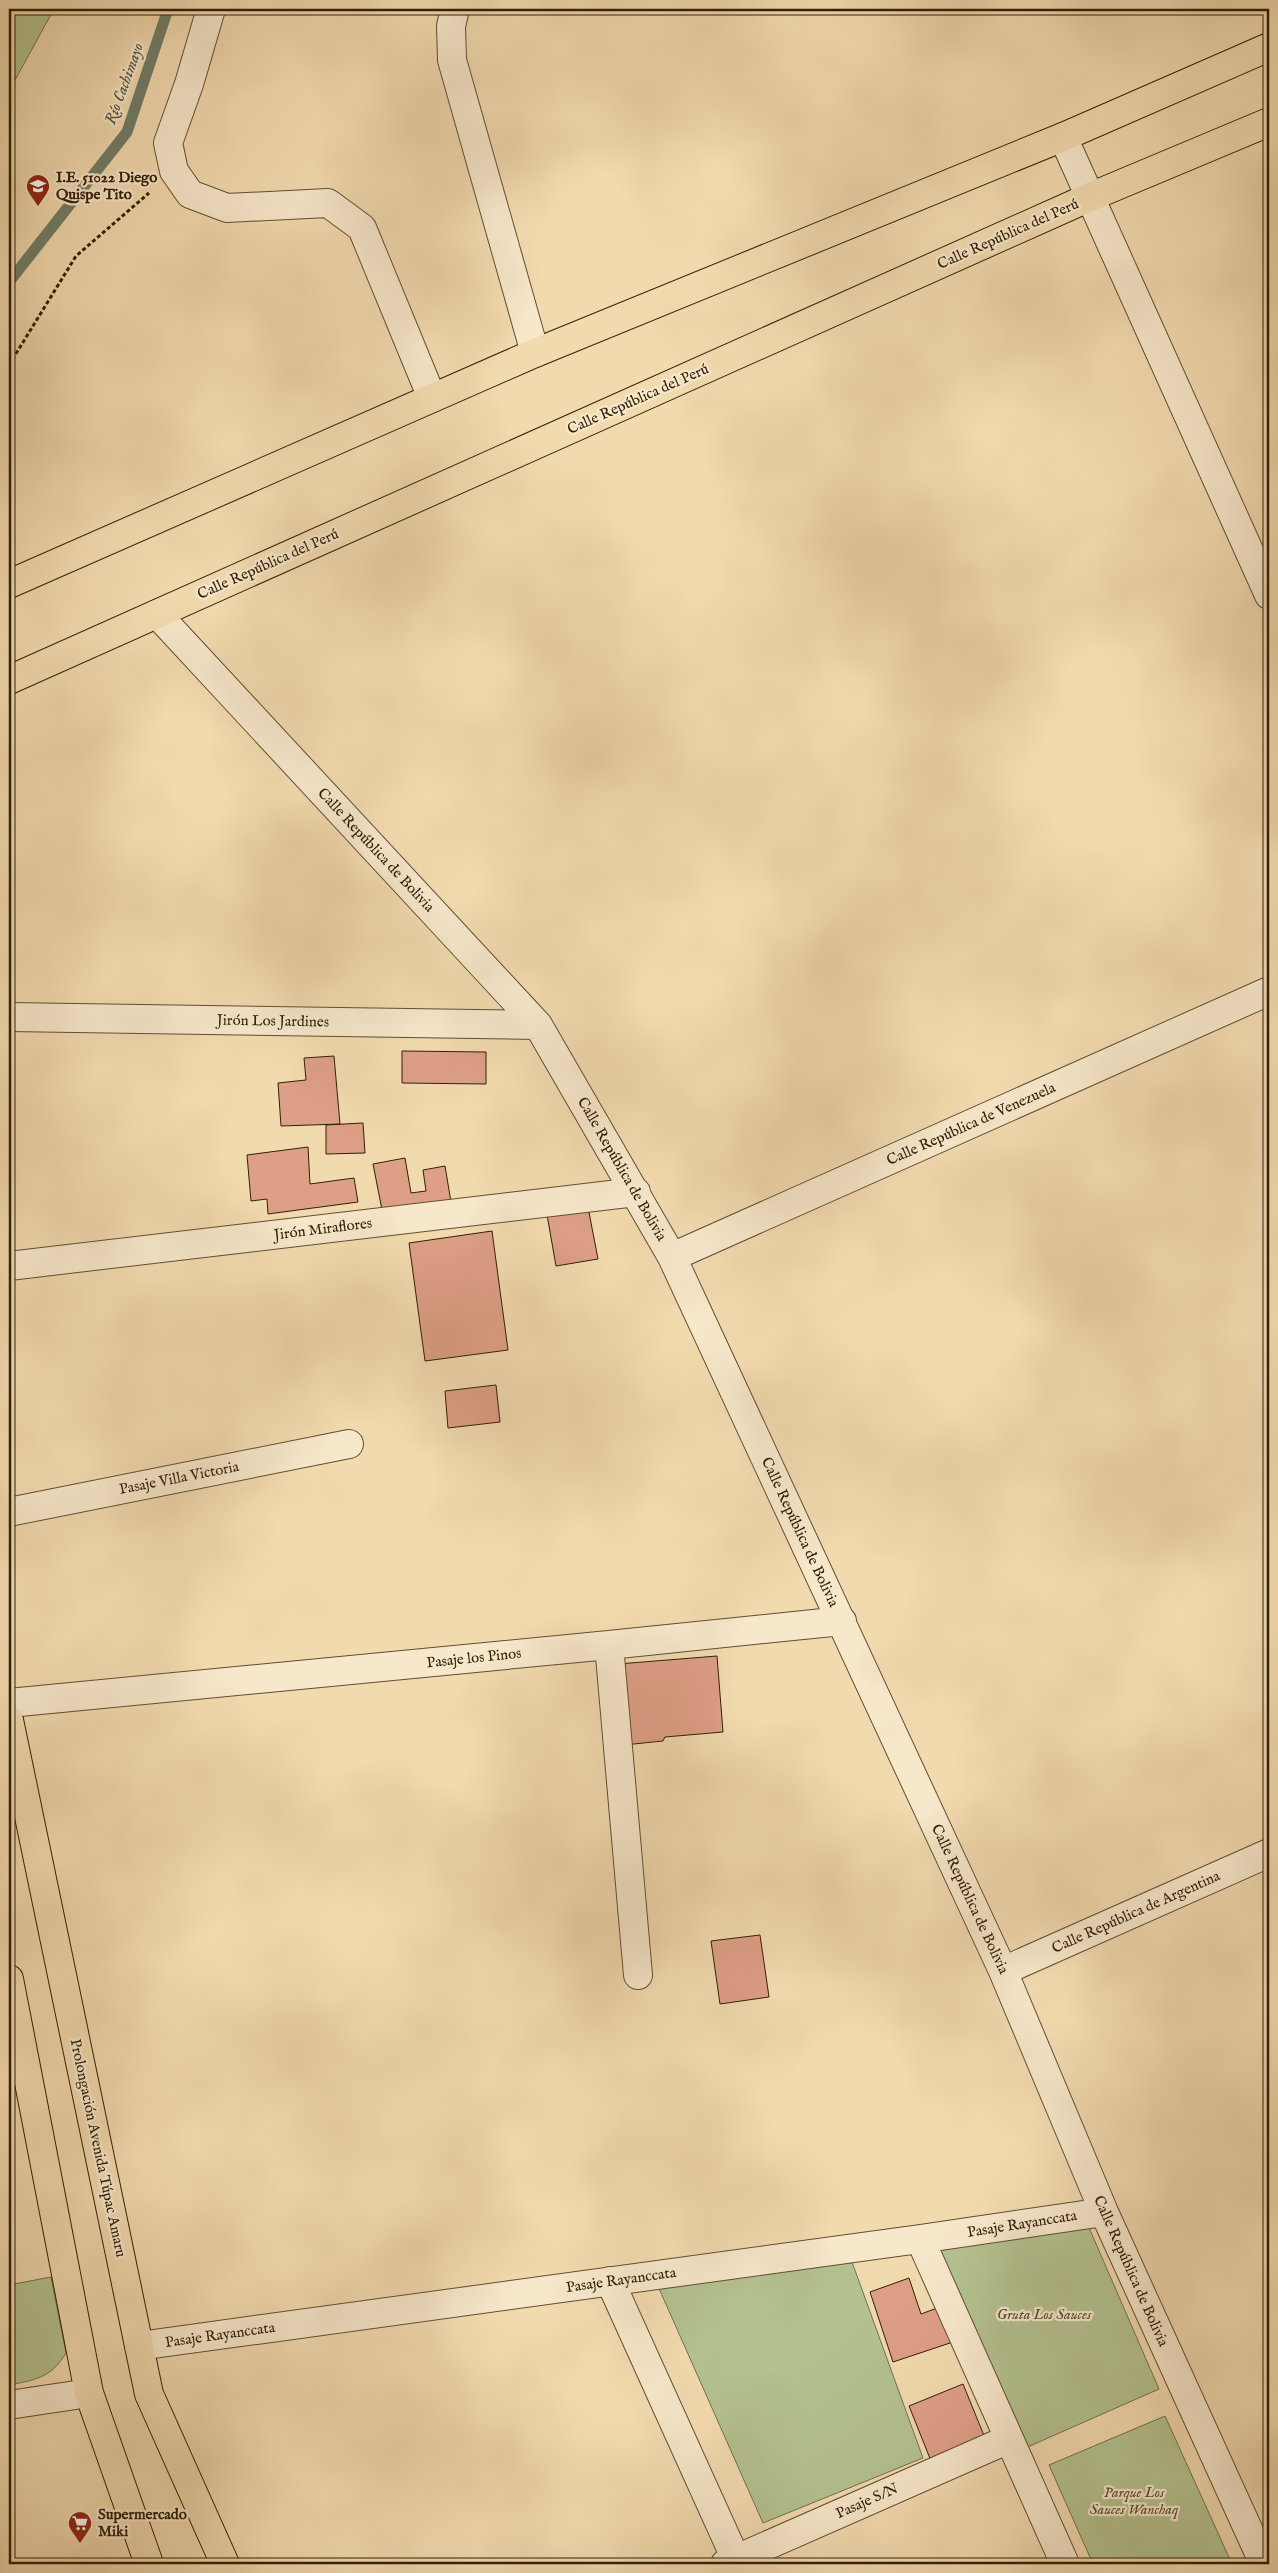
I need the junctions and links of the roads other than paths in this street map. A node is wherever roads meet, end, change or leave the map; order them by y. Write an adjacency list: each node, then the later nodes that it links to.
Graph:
1 (211, 9): 8 (street)
2 (456, 9): 7 (street)
3 (1269, 47): 5 (main road)
4 (1269, 122): 6 (main road, Calle República del Perú)
5 (1063, 137): 6 (street); 7 (main road)
6 (1090, 197): 9 (street); 12 (main road, Calle República del Perú)
7 (535, 353): 8 (main road)
8 (432, 398): 10 (main road)
9 (1262, 560): 11 (street)
10 (9, 584)
11 (1269, 595)
12 (157, 614): 13 (main road, Calle República del Perú); 16 (street, Calle República de Bolivia)
13 (9, 680)
14 (1269, 991): 18 (street, Calle República de Venezuela)
15 (9, 1017): 16 (street, Jirón Los Jardines)
16 (538, 1025): 17 (street, Calle República de Bolivia)
17 (636, 1192): 18 (street, Calle República de Bolivia); 19 (street, Jirón Miraflores)
18 (672, 1257): 22 (street, Calle República de Bolivia)
19 (9, 1266)
20 (349, 1444): 21 (street, Pasaje Villa Victoria)
21 (9, 1512)
22 (842, 1620): 23 (street, Pasaje los Pinos); 27 (street, Calle República de Bolivia)
23 (610, 1644): 24 (street, Pasaje los Pinos); 28 (street)
24 (9, 1703)
25 (9, 1720): 33 (main road, Prolongación Avenida Túpac Amaru)
26 (1269, 1853): 27 (street, Calle República de Argentina)
27 (1004, 1971): 30 (street, Calle República de Bolivia)
28 (638, 1974)
29 (9, 1979): 34 (main road)
30 (1104, 2212): 31 (street, Pasaje Rayanccata); 41 (street, Calle República de Bolivia)
31 (920, 2239): 32 (street, Pasaje Rayanccata); 36 (street)
32 (610, 2281): 33 (street, Pasaje Rayanccata); 37 (street)
33 (139, 2346): 39 (main road, Prolongación Avenida Túpac Amaru)
34 (89, 2393): 35 (street); 38 (main road)
35 (9, 2405)
36 (1009, 2439): 37 (street, Pasaje S/N); 40 (street)
37 (733, 2563)
38 (149, 2564)
39 (225, 2564)
40 (1065, 2564)
41 (1264, 2564)

